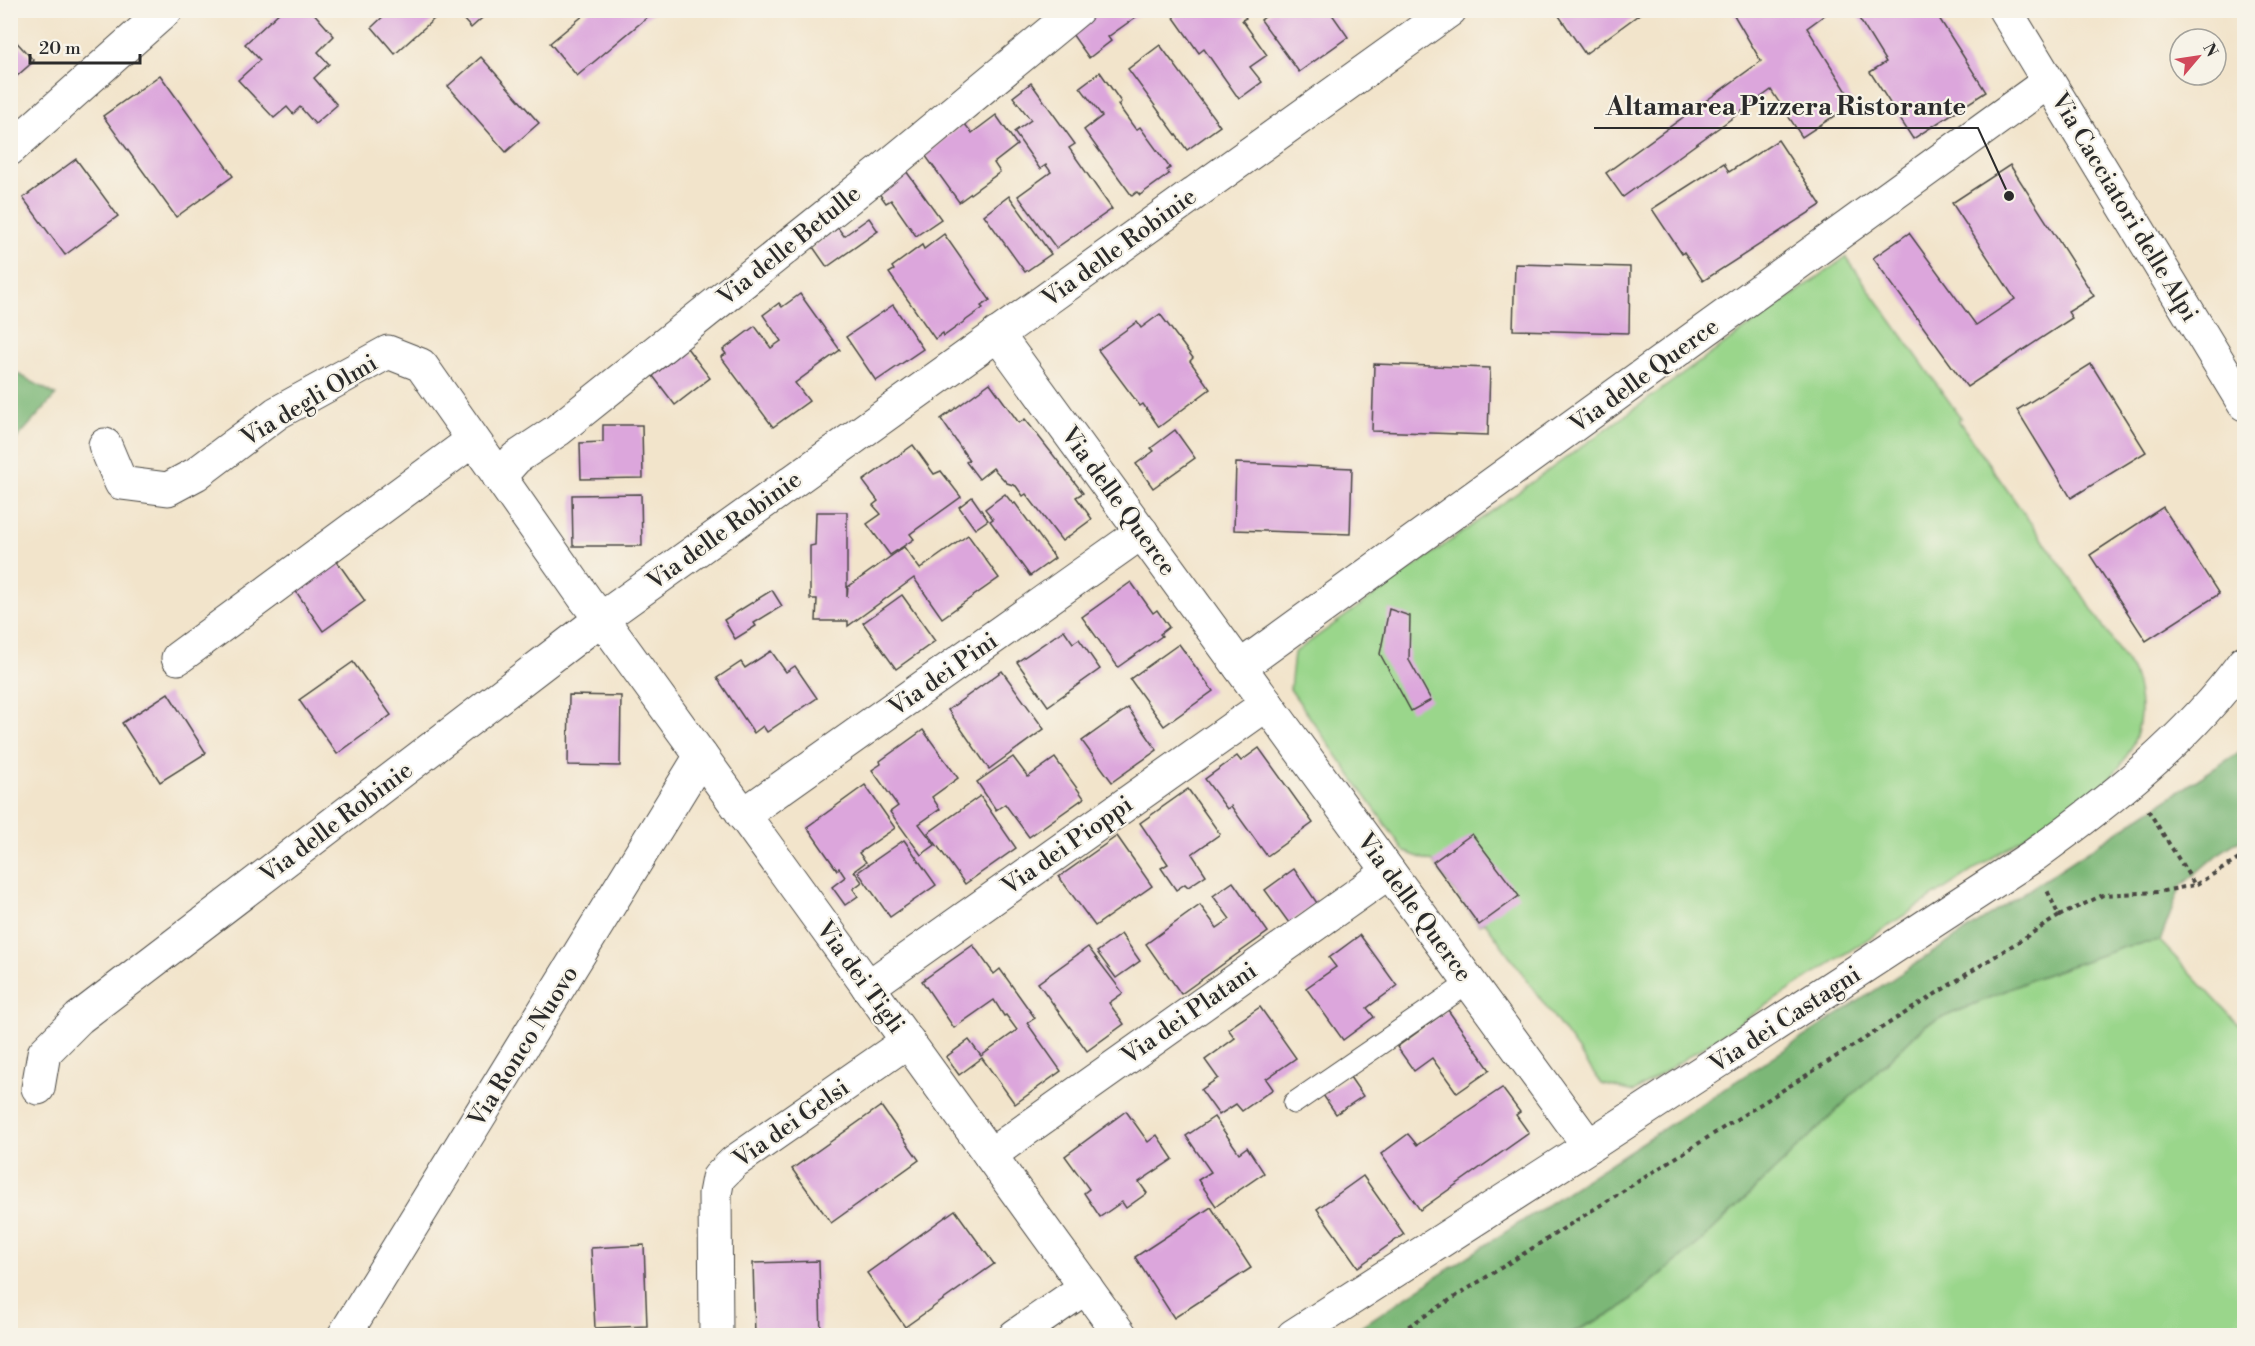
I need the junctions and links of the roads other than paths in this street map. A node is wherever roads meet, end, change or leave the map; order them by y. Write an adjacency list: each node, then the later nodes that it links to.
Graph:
1 (166, 10): 6 (street)
2 (1077, 10): 11 (street, Via delle Betulle)
3 (1450, 10): 7 (street, Via delle Robinie)
4 (2005, 10): 5 (street, Via Cacciatori delle Alpi)
5 (2048, 82): 8 (street, Via Cacciatori delle Alpi); 16 (street, Via delle Querce)
6 (10, 149)
7 (997, 334): 12 (street, Via delle Querce); 13 (street, Via delle Robinie)
8 (2244, 404)
9 (473, 440): 10 (street, Via degli Olmi); 11 (street, Via degli Olmi); 14 (street)
10 (105, 445)
11 (499, 477): 13 (street, Via degli Olmi)
12 (1142, 532): 16 (street, Via delle Querce); 19 (street, Via dei Pini)
13 (601, 619): 18 (street, Via dei Tigli); 24 (street, Via delle Robinie)
14 (178, 658)
15 (2244, 662): 26 (street, Via dei Castagni)
16 (1240, 667): 17 (street, Via delle Querce)
17 (1267, 704): 20 (street, Via delle Querce); 22 (street, Via dei Pioppi)
18 (701, 756): 19 (street, Via dei Tigli); 29 (street, Via Ronco Nuovo)
19 (743, 815): 22 (street, Via dei Tigli)
20 (1389, 872): 21 (street, Via delle Querce); 27 (street, Via dei Platani)
21 (1470, 982): 25 (lane); 26 (street, Via delle Querce)
22 (868, 987): 23 (street, Via dei Tigli)
23 (908, 1041): 27 (street, Via dei Tigli); 30 (street, Via dei Gelsi)
24 (38, 1088)
25 (1294, 1103)
26 (1589, 1146): 33 (street, Via dei Castagni)
27 (990, 1155): 28 (street, Via dei Tigli)
28 (1086, 1287): 31 (street); 32 (street, Via dei Tigli)
29 (344, 1335)
30 (716, 1335)
31 (1015, 1335)
32 (1120, 1335)
33 (1293, 1335)

